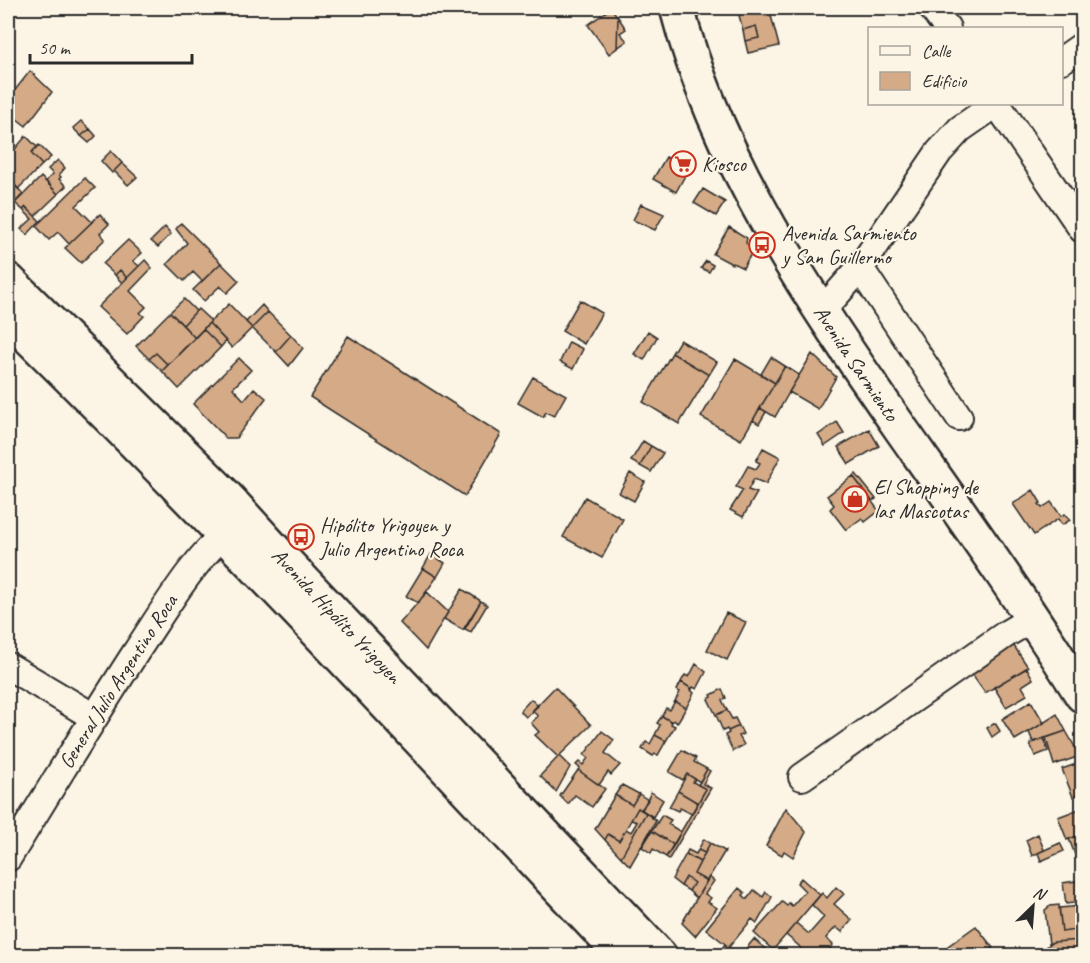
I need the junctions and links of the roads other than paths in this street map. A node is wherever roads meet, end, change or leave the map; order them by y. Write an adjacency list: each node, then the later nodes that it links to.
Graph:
1 (677, 8): 11 (main road, Avenida Sarmiento)
2 (932, 8): 3 (street)
3 (945, 27)
4 (1083, 46): 5 (street)
5 (1063, 59)
6 (996, 105): 9 (street)
7 (998, 105): 8 (street)
8 (1083, 229)
9 (860, 268): 11 (street); 13 (street)
10 (8, 280): 14 (main road, Avenida Hipólito Yrigoyen)
11 (822, 311): 15 (main road, Avenida Sarmiento)
12 (8, 317): 14 (main road, Avenida Hipólito Yrigoyen)
13 (959, 417)
14 (234, 525): 18 (street, General Julio Argentino Roca); 21 (main road, Avenida Hipólito Yrigoyen)
15 (1033, 618): 17 (main road, Avenida Sarmiento); 19 (street)
16 (8, 666): 18 (street)
17 (1083, 695)
18 (94, 717): 20 (street, General Julio Argentino Roca)
19 (802, 777)
20 (8, 858)
21 (606, 918): 22 (main road, Avenida Hipólito Yrigoyen); 23 (main road, Avenida Hipólito Yrigoyen)
22 (623, 956)
23 (660, 956)

